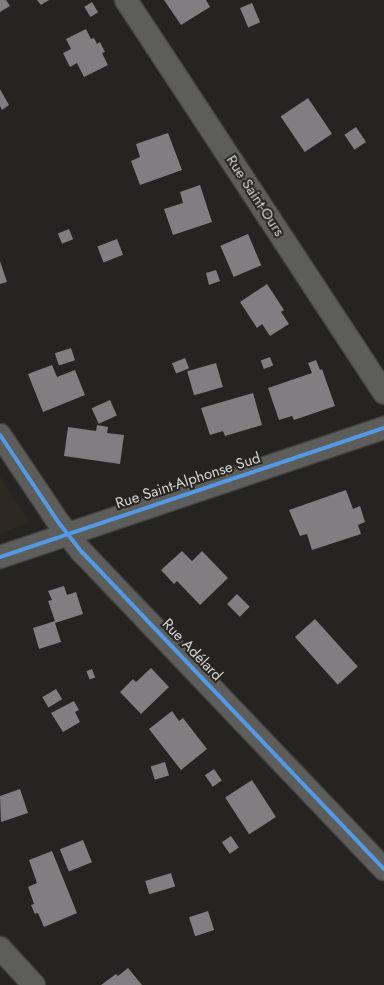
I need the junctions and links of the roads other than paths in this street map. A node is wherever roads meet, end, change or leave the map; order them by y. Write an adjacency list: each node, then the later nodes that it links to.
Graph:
1 (126, 0): 2 (street, Rue Saint-Ours)
2 (384, 392)
3 (384, 428): 5 (street, Rue Saint-Alphonse Sud)
4 (0, 435): 5 (street, Rue Adélard)
5 (67, 534): 6 (street, Rue Saint-Alphonse Sud); 7 (street, Rue Adélard)
6 (0, 557)
7 (384, 869)
8 (0, 948): 9 (street)
9 (34, 985)

